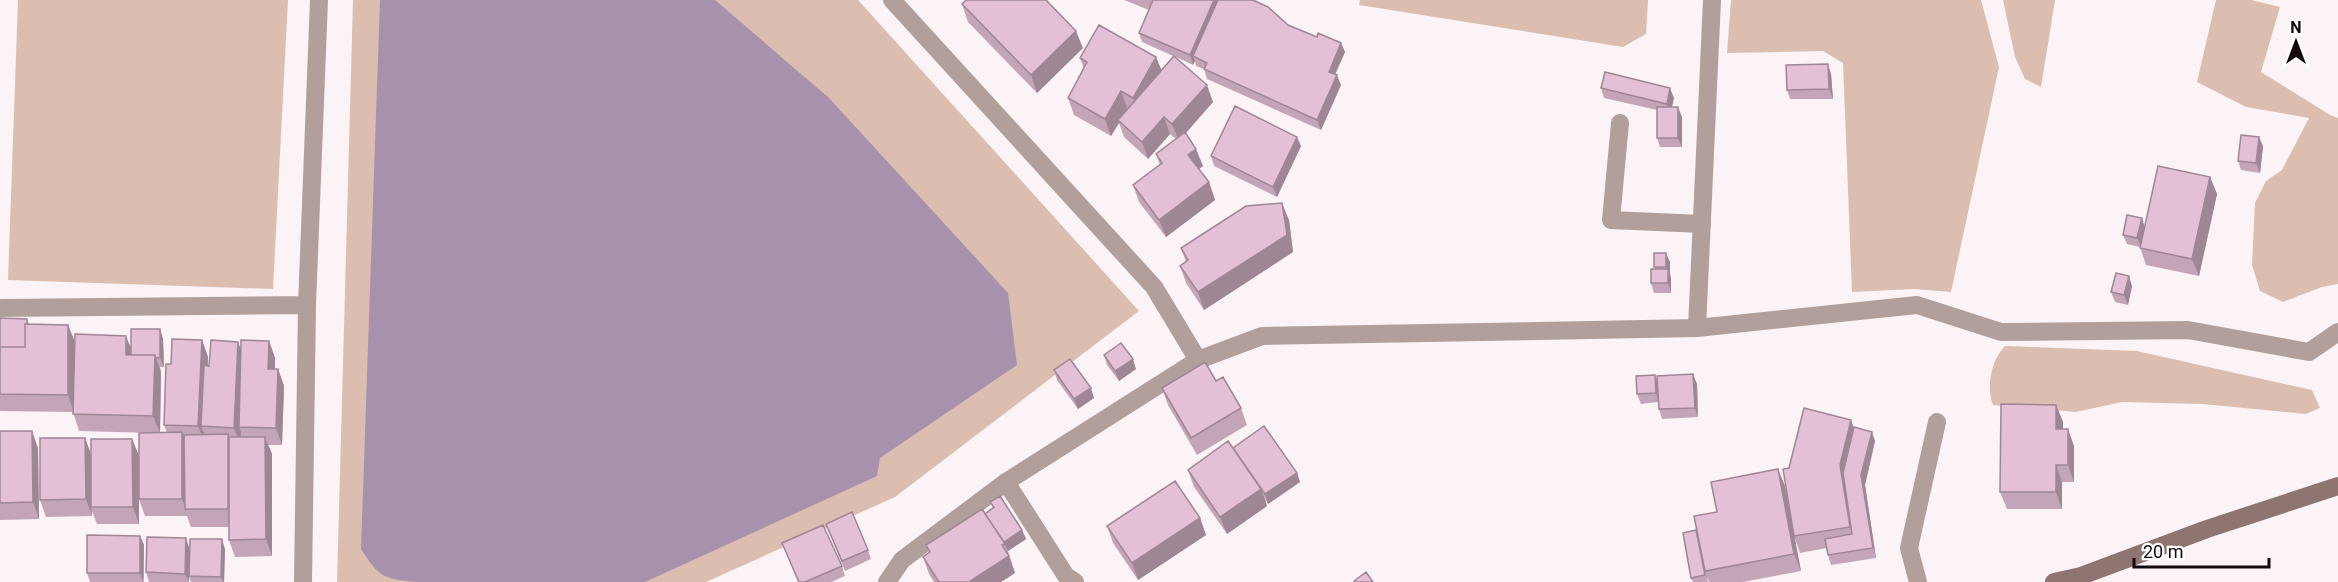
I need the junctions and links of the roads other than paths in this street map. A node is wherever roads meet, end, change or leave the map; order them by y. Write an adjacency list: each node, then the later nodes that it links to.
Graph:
1 (319, 0): 6 (street)
2 (892, 0): 10 (street)
3 (1712, 0): 5 (street)
4 (1620, 123): 5 (street)
5 (1701, 224): 8 (street)
6 (307, 305): 7 (street); 15 (street)
7 (0, 308)
8 (1697, 328): 9 (street); 10 (street)
9 (2338, 332)
10 (1198, 360): 12 (street)
11 (1936, 422): 18 (street)
12 (1006, 482): 16 (street); 17 (street)
13 (2338, 486): 14 (street)
14 (2081, 579): 19 (street)
15 (303, 582)
16 (887, 582)
17 (1075, 582)
18 (1918, 582)
19 (2054, 582)

